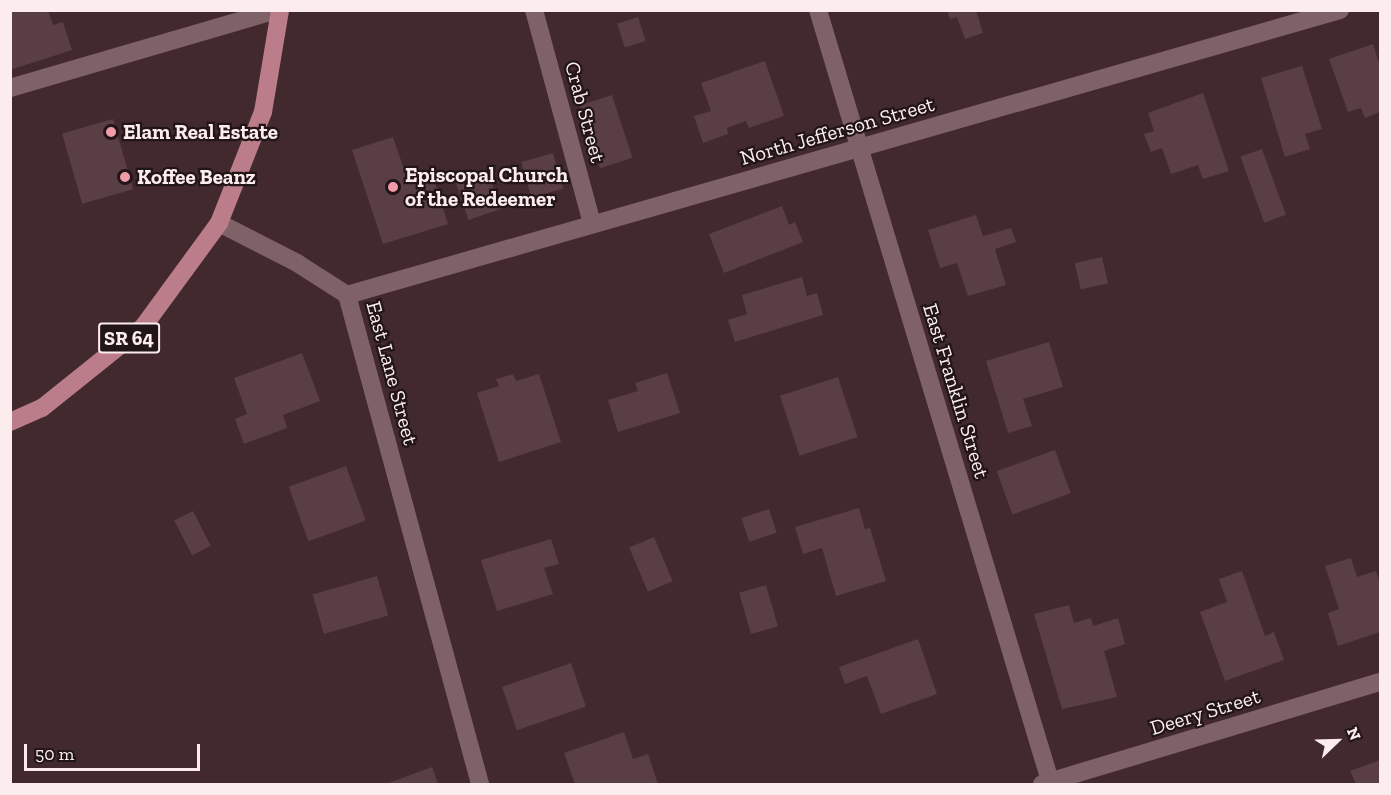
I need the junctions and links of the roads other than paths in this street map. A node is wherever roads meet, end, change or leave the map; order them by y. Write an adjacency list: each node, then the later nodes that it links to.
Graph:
1 (278, 10): 5 (street); 7 (main road, SR 64)
2 (534, 10): 8 (street, Crab Street)
3 (818, 10): 6 (street, East Franklin Street)
4 (1340, 10): 6 (street, North Jefferson Street)
5 (10, 88)
6 (860, 148): 8 (street, North Jefferson Street); 13 (street, East Franklin Street)
7 (219, 223): 9 (street, East Lane Street); 10 (main road, SR 64)
8 (592, 224): 9 (street, North Jefferson Street)
9 (347, 295): 12 (street, East Lane Street)
10 (10, 422)
11 (1380, 682): 13 (street, Deery Street)
12 (480, 784)
13 (1047, 784)

